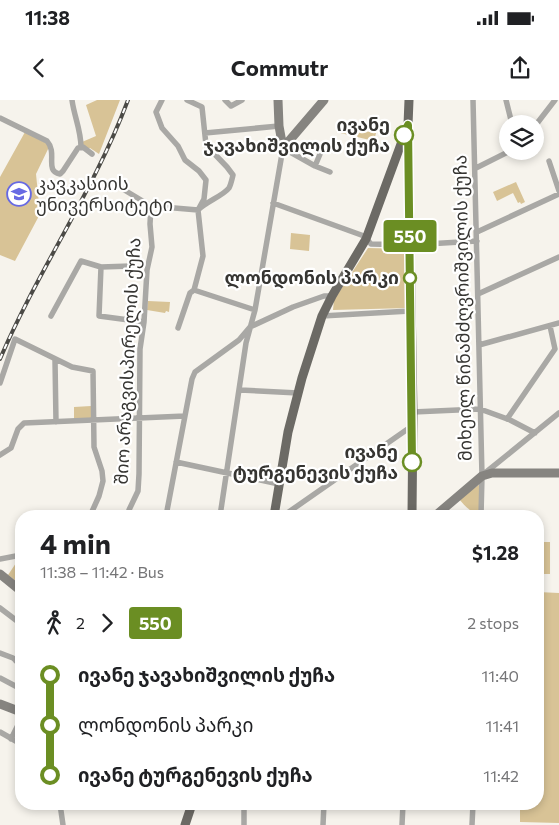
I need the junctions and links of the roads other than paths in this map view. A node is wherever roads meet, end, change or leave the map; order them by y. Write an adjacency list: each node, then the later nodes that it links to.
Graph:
1 (72, 100): 18 (street)
2 (162, 100): 33 (street)
3 (188, 100): 17 (street)
4 (225, 100): 5 (street)
5 (242, 100)
6 (278, 100): 16 (street)
7 (324, 100): 20 (street)
8 (410, 100): 15 (main road)
9 (473, 100): 27 (street, მიხეილ წინამძღვრიშვილის ქუჩა)
10 (506, 100): 12 (street)
11 (555, 100): 13 (street)
12 (510, 115)
13 (543, 115)
14 (0, 118): 18 (street)
15 (408, 125): 21 (main road); 22 (main road)
16 (278, 126): 17 (street); 20 (street)
17 (205, 133): 33 (street)
18 (81, 147): 23 (street)
19 (323, 147): 26 (street)
20 (283, 148): 26 (street); 31 (street)
21 (408, 149): 22 (main road); 37 (main road)
22 (398, 152): 35 (main road)
23 (92, 154)
24 (499, 156): 27 (street)
25 (549, 161): 30 (street)
26 (315, 166): 28 (street)
27 (476, 168): 34 (street, მიხეილ წინამძღვრიშვილის ქუჩა)
28 (330, 172)
29 (122, 188): 32 (street)
30 (559, 192): 34 (street)
31 (273, 204): 35 (street); 44 (street)
32 (151, 206): 33 (street); 48 (street, შიო არაგვისპირელის ქუჩა)
33 (198, 210): 41 (street)
34 (477, 232): 36 (street, მიხეილ წინამძღვრიშვილის ქუჩა)
35 (366, 239): 37 (street); 43 (main road)
36 (477, 241): 37 (street); 42 (street, მიხეილ წინამძღვრიშვილის ქუჩა)
37 (410, 245): 45 (main road)
38 (559, 257): 42 (street)
39 (131, 266): 40 (street)
40 (101, 267): 46 (street); 48 (street)
41 (194, 290): 44 (street); 52 (street)
42 (478, 294): 53 (street, მიხეილ წინამძღვრიშვილის ქუჩა)
43 (332, 296): 47 (main road); 51 (street)
44 (255, 310): 51 (street)
45 (410, 311): 47 (street); 59 (main road)
46 (51, 316)
47 (322, 316): 57 (main road)
48 (144, 322): 62 (street, შიო არაგვისპირელის ქუჩა)
49 (559, 323): 50 (street)
50 (550, 326): 53 (street); 63 (street)
51 (250, 327): 56 (street); 61 (street)
52 (178, 328)
53 (479, 345): 58 (street, მიხეილ წინამძღვრიშვილის ქუჩა)
54 (55, 360): 55 (street); 64 (street); 65 (street)
55 (0, 383)
56 (240, 390): 57 (street); 70 (street)
57 (298, 393): 73 (main road)
58 (480, 409): 59 (street); 63 (street); 72 (street, მიხეილ წინამძღვრიშვილის ქუჩა)
59 (413, 412): 66 (main road)
60 (559, 413): 67 (street)
61 (184, 416): 62 (street); 69 (street)
62 (139, 419): 64 (street); 75 (street, შიო არაგვისპირელის ქუჩა)
63 (507, 419): 67 (street)
64 (94, 420): 65 (street); 74 (street)
65 (56, 422): 68 (street)
66 (412, 426): 79 (street); 80 (main road)
67 (535, 432): 72 (street)
68 (0, 455)
69 (176, 462): 70 (street); 76 (street)
70 (227, 472): 73 (street); 77 (street)
71 (559, 473): 72 (street)
72 (482, 476): 81 (street); 82 (street, მიხეილ წინამძღვრიშვილის ქუჩა)
73 (279, 484): 78 (main road)
74 (93, 510)
75 (129, 510)
76 (167, 510)
77 (221, 510)
78 (275, 510)
79 (292, 510)
80 (412, 510)
81 (442, 510)
82 (481, 510)
83 (15, 556): 84 (street)
84 (0, 558)
85 (1, 577): 86 (street)
86 (15, 587)
87 (0, 608): 88 (street)
88 (15, 619)
89 (0, 653): 90 (street)
90 (15, 661)
91 (0, 678): 92 (street)
92 (15, 686)
93 (0, 704): 94 (street)
94 (15, 710)
95 (15, 731): 97 (street)
96 (0, 732): 97 (street)
97 (11, 739): 98 (street)
98 (15, 741)
99 (61, 810): 105 (street)
100 (190, 810): 106 (main road)
101 (244, 810): 107 (street)
102 (324, 810): 108 (street)
103 (402, 810): 109 (street)
104 (472, 810): 110 (street)
105 (63, 825)
106 (185, 825)
107 (244, 825)
108 (323, 825)
109 (402, 825)
110 (472, 825)

